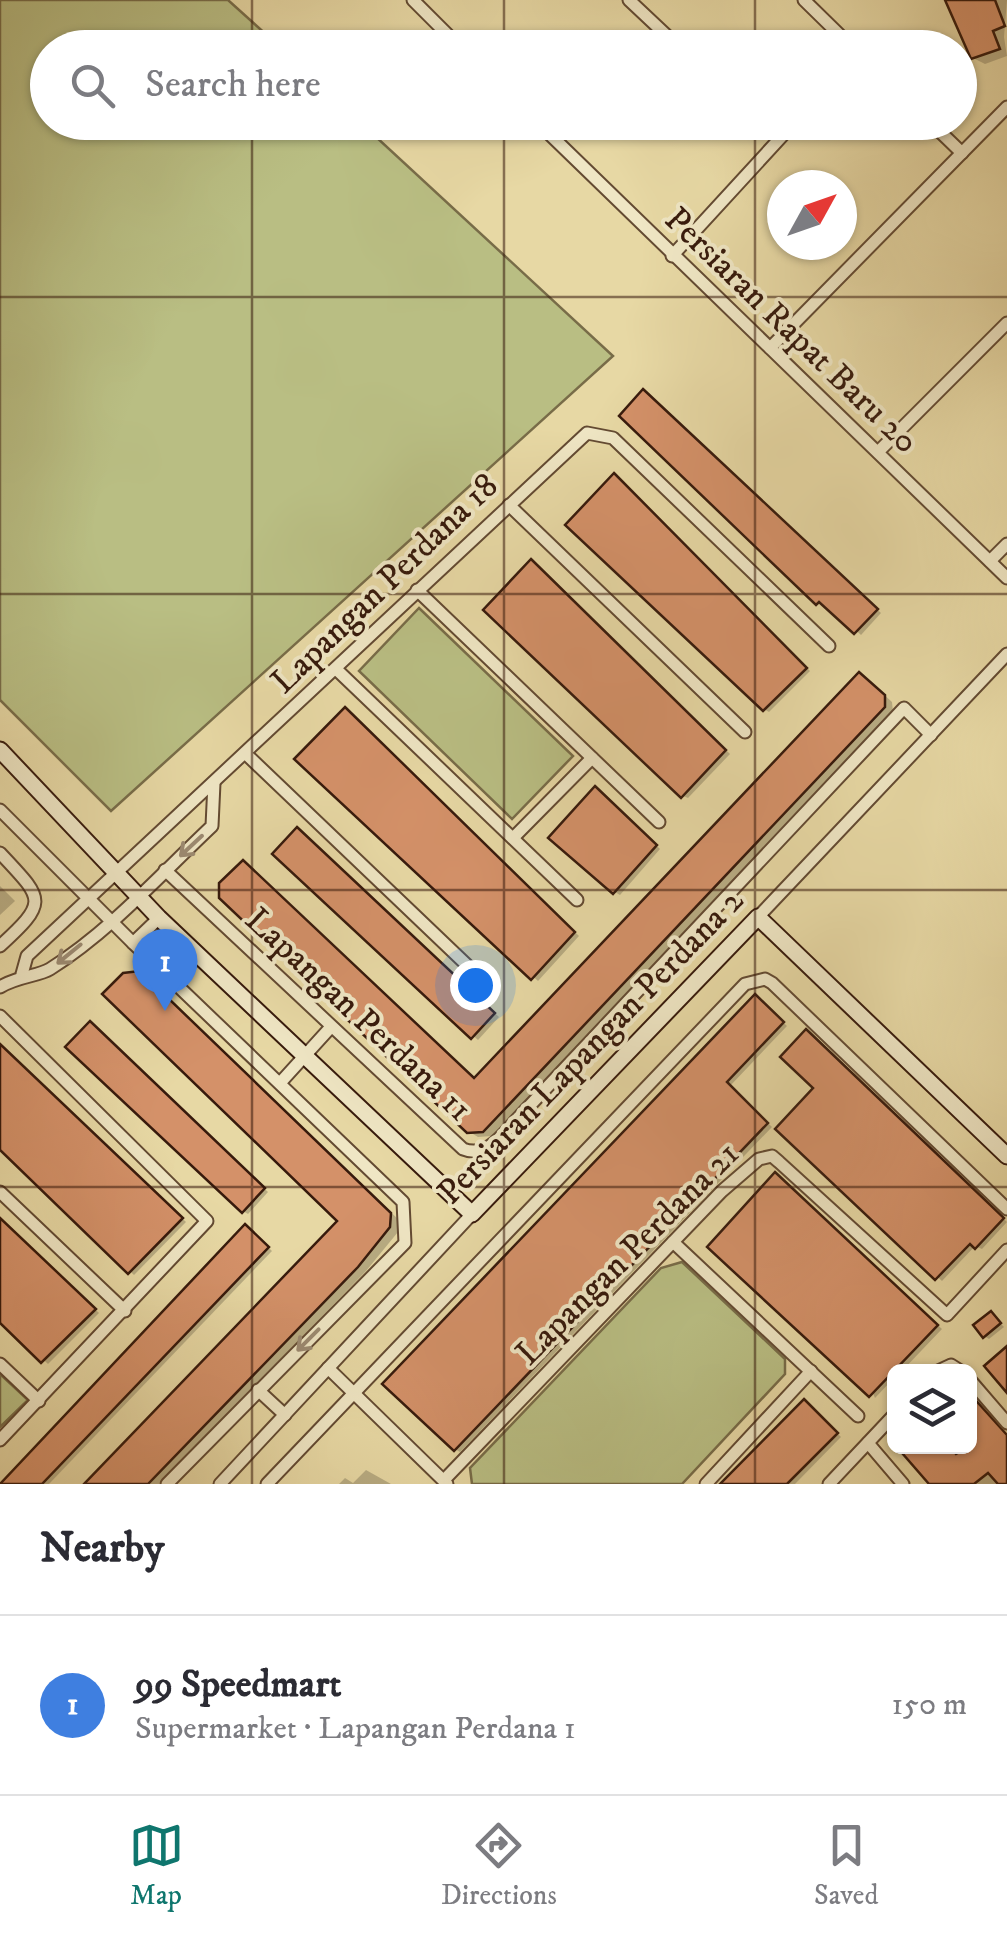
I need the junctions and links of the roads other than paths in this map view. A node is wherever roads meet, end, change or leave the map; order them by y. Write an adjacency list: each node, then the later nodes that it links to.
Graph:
1 (413, 0): 4 (street)
2 (630, 0): 5 (street)
3 (804, 0): 6 (street)
4 (443, 30)
5 (661, 30)
6 (835, 30)
7 (1007, 107): 8 (street)
8 (977, 138)
9 (555, 140): 14 (street, Persiaran Rapat Baru 20)
10 (777, 140): 14 (street)
11 (949, 140): 13 (street)
12 (975, 140): 13 (street)
13 (962, 153): 16 (street)
14 (672, 256): 16 (street, Persiaran Rapat Baru 20)
15 (1007, 323): 17 (street)
16 (770, 348): 17 (street, Persiaran Rapat Baru 20)
17 (878, 452): 20 (street, Persiaran Rapat Baru 20)
18 (508, 505): 22 (street, Lapangan Perdana 18); 23 (street, Lapangan Perdana 18); 26 (street)
19 (1007, 544): 20 (street)
20 (990, 562): 21 (street, Persiaran Rapat Baru 20)
21 (1007, 578)
22 (417, 590): 25 (street, Lapangan Perdana 18); 30 (street)
23 (829, 646)
24 (1007, 654): 27 (street, Persiaran Lapangan Perdana 2)
25 (336, 669): 29 (street, Lapangan Perdana 18); 34 (street)
26 (745, 732)
27 (932, 735): 41 (street, Persiaran Lapangan Perdana 2); 50 (street, Lapangan Perdana 11)
28 (0, 750): 37 (street)
29 (246, 754): 31 (street, Lapangan Perdana 18); 48 (street)
30 (592, 758): 33 (street); 34 (street)
31 (214, 783): 36 (street, one-way to 36); 37 (street, Lapangan Perdana 18)
32 (0, 810): 40 (street)
33 (660, 822)
34 (513, 838): 39 (street)
35 (0, 854): 45 (street)
36 (165, 870): 38 (street); 50 (street, Lapangan Perdana 11)
37 (118, 874): 38 (street); 40 (street, Lapangan Perdana 18)
38 (137, 896): 42 (street); 43 (street)
39 (578, 900)
40 (90, 901): 43 (street); 46 (street, Lapangan Perdana 18)
41 (758, 916): 53 (street); 56 (street, Persiaran Lapangan Perdana 2)
42 (159, 918): 44 (street); 51 (street)
43 (110, 920): 44 (street); 46 (street, one-way to 46)
44 (133, 943): 52 (street)
45 (0, 946)
46 (22, 974): 47 (street)
47 (0, 986)
48 (492, 989)
49 (0, 1016): 59 (street)
50 (330, 1028): 51 (street)
51 (305, 1057): 52 (street); 56 (street)
52 (280, 1083): 64 (street, one-way to 64)
53 (1007, 1156)
54 (0, 1192): 59 (street)
55 (1007, 1209): 65 (street)
56 (472, 1214): 61 (street, Persiaran Lapangan Perdana 2)
57 (673, 1242): 58 (street, Lapangan Perdana 21); 62 (street); 73 (street, Lapangan Perdana 21)
58 (1007, 1250)
59 (126, 1311): 66 (street)
60 (0, 1364): 66 (street)
61 (328, 1368): 65 (street); 67 (street, Persiaran Lapangan Perdana 2)
62 (811, 1372): 68 (street); 77 (street)
63 (977, 1388): 70 (street)
64 (258, 1390): 67 (street); 74 (street)
65 (354, 1394): 73 (street); 76 (street)
66 (39, 1401): 71 (street)
67 (285, 1415): 75 (street, Persiaran Lapangan Perdana 2)
68 (858, 1416)
69 (887, 1423): 72 (street)
70 (1007, 1424)
71 (0, 1440)
72 (868, 1443): 78 (street); 79 (street)
73 (445, 1482)
74 (168, 1484)
75 (220, 1484)
76 (267, 1484)
77 (706, 1484)
78 (829, 1484)
79 (903, 1484)

